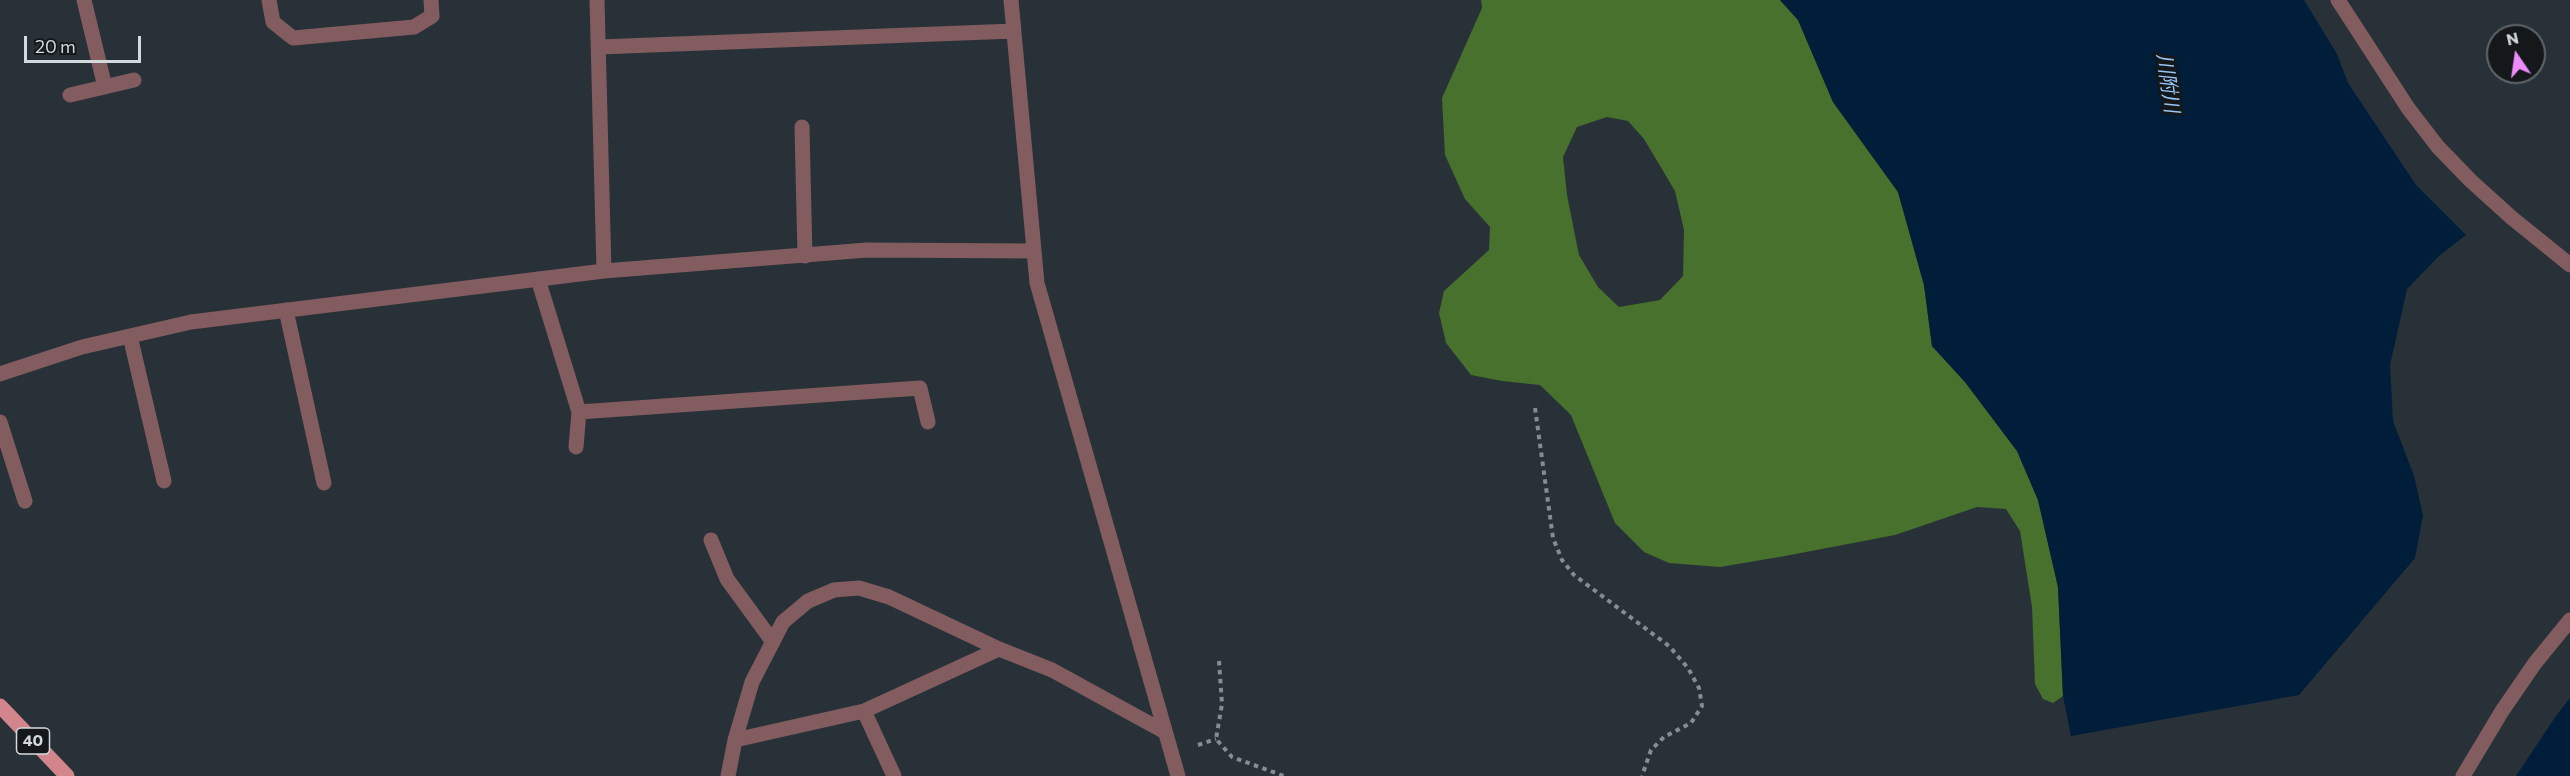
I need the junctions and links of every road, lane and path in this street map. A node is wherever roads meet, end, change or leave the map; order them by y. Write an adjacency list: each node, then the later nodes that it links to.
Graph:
1 (84, 0): 10 (street)
2 (269, 0): 3 (street)
3 (431, 0)
4 (597, 0): 8 (street)
5 (1011, 0): 7 (street)
6 (2338, 0): 15 (street)
7 (1014, 32): 8 (street); 13 (street)
8 (598, 47): 16 (street)
9 (134, 80): 10 (street)
10 (105, 87): 11 (street)
11 (70, 95)
12 (802, 127): 14 (street)
13 (1034, 251): 14 (street); 36 (street)
14 (805, 256): 16 (street)
15 (2570, 265)
16 (604, 271): 17 (street)
17 (538, 279): 18 (street); 22 (street)
18 (286, 310): 19 (street); 27 (street)
19 (130, 336): 20 (street); 26 (street)
20 (0, 374)
21 (1535, 408): 43 (path)
22 (579, 412): 24 (street); 25 (street)
23 (0, 422): 28 (street)
24 (928, 422)
25 (576, 447)
26 (164, 481)
27 (324, 483)
28 (25, 501)
29 (711, 540): 31 (street)
30 (2570, 620): 44 (street)
31 (773, 642): 32 (street); 37 (street)
32 (999, 649): 35 (street); 36 (street)
33 (1220, 661): 42 (path)
34 (0, 706): 38 (main road, 40)
35 (864, 711): 37 (street); 40 (street)
36 (1166, 732): 41 (street)
37 (735, 740): 39 (street)
38 (67, 776)
39 (729, 776)
40 (894, 776)
41 (1178, 776)
42 (1284, 776)
43 (1642, 776)
44 (2463, 776)

